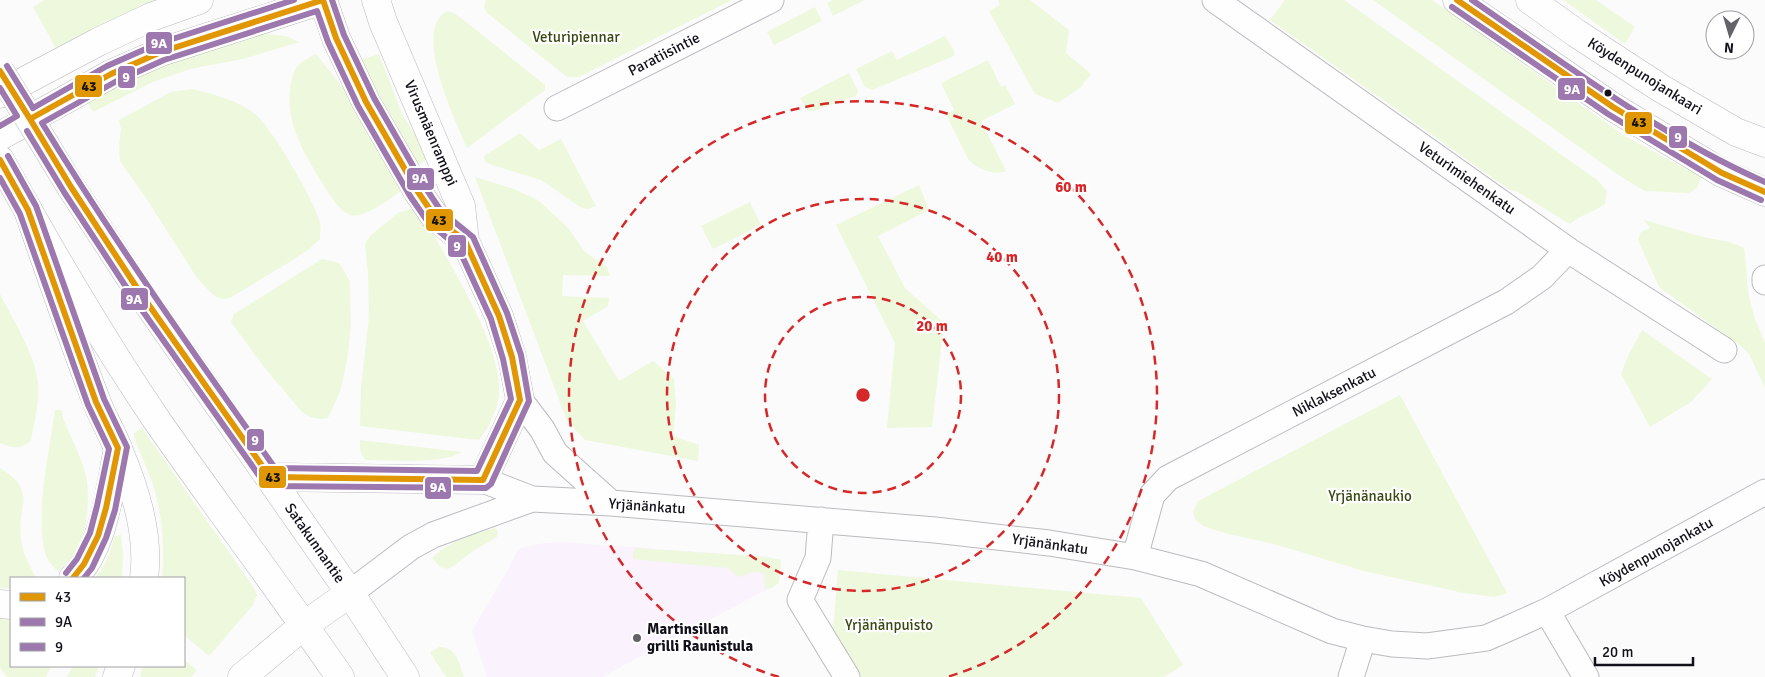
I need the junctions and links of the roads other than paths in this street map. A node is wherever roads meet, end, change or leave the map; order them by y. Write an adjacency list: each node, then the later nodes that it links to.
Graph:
1 (199, 0): 8 (main road)
2 (376, 0): 15 (main road, Virusmäenramppi)
3 (771, 0): 9 (street, Paratiisintie)
4 (1215, 0): 16 (street, Veturimiehenkatu)
5 (1458, 0): 13 (main road)
6 (1530, 0): 11 (main road, Köydenpunojankaari)
7 (0, 70): 20 (main road, Satakunnantie, bridge)
8 (0, 94)
9 (557, 108)
10 (0, 136): 15 (main road, Virusmäenramppi)
11 (1765, 142)
12 (0, 160): 14 (main road)
13 (1765, 192)
14 (28, 210): 19 (main road); 31 (main road)
15 (466, 241): 18 (main road, Virusmäenramppi)
16 (1568, 250): 17 (street, Veturimiehenkatu); 26 (street, Niklaksenkatu)
17 (1724, 350)
18 (520, 400): 21 (main road); 24 (street, Virusmäenramppi)
19 (118, 448): 27 (main road); 28 (main road)
20 (270, 477): 21 (main road, Yrjänänkatu); 29 (main road, Satakunnantie)
21 (483, 480): 23 (street, Yrjänänkatu)
22 (1765, 492): 30 (street, Köydenpunojankatu)
23 (532, 499): 24 (street, Yrjänänkatu); 29 (street, Yrjänänkatu)
24 (611, 503): 25 (street, Yrjänänkatu)
25 (821, 520): 26 (street, Yrjänänkatu); 36 (street)
26 (1135, 558): 32 (street, Yrjänänkatu)
27 (74, 577)
28 (144, 577)
29 (350, 593): 31 (main road); 35 (main road, Satakunnantie)
30 (1547, 611): 32 (street, Yrjänänkatu); 38 (street)
31 (303, 626): 33 (main road); 34 (main road)
32 (1363, 639): 37 (street)
33 (242, 677)
34 (340, 677)
35 (405, 677)
36 (847, 677)
37 (1351, 677)
38 (1586, 677)

